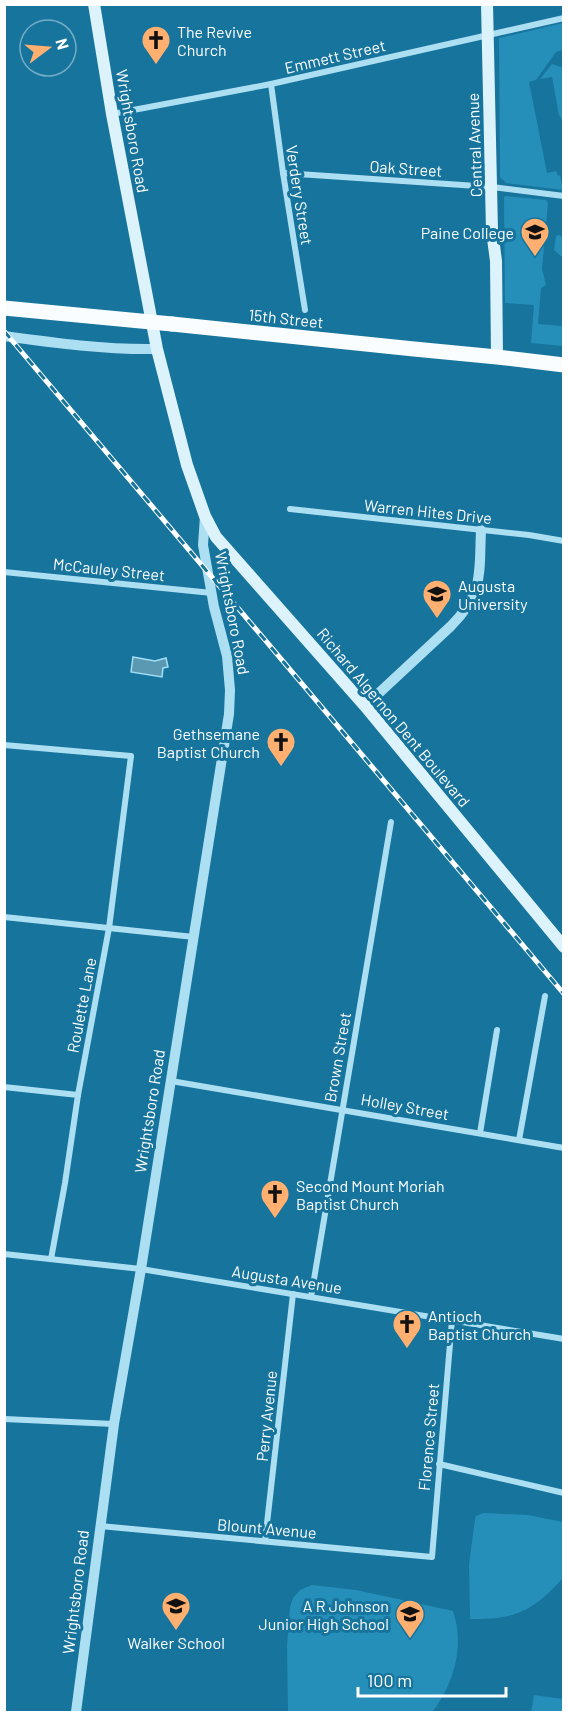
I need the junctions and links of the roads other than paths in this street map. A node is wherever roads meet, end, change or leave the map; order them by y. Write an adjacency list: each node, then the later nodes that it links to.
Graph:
1 (94, 4): 6 (main road, Wrightsboro Road)
2 (487, 4): 4 (main road, Central Avenue)
3 (564, 18): 4 (street, Emmett Street)
4 (487, 35): 5 (street, Emmett Street); 8 (main road, Central Avenue)
5 (271, 84): 6 (street, Emmett Street); 7 (street, Verdery Street)
6 (112, 114): 13 (main road, Wrightsboro Road)
7 (283, 174): 8 (street, Oak Street); 11 (street, Verdery Street)
8 (492, 188): 9 (street, Oak Street); 14 (main road, Central Avenue)
9 (564, 196)
10 (4, 308): 14 (main road, 15th Street, bridge)
11 (305, 310)
12 (4, 336): 13 (street)
13 (157, 349): 17 (main road, Wrightsboro Road)
14 (497, 357): 15 (main road, 15th Street)
15 (564, 365)
16 (290, 509): 18 (street, Warren Hites Drive)
17 (203, 511): 21 (street, Wrightsboro Road); 22 (main road, Richard Algernon Dent Boulevard)
18 (481, 530): 19 (street, Warren Hites Drive); 22 (street)
19 (564, 541)
20 (4, 572): 21 (street, McCauley Street)
21 (212, 593): 27 (street, Wrightsboro Road)
22 (365, 706): 28 (main road, Richard Algernon Dent Boulevard)
23 (4, 745): 26 (street, Roulette Lane)
24 (391, 822): 34 (street, Brown Street)
25 (4, 917): 26 (street)
26 (109, 928): 27 (street); 33 (street, Roulette Lane)
27 (194, 937): 31 (street, Wrightsboro Road)
28 (564, 947)
29 (545, 996): 36 (street)
30 (497, 1030): 35 (street)
31 (171, 1081): 34 (street, Holley Street); 40 (street, Wrightsboro Road)
32 (4, 1087): 33 (street)
33 (78, 1095): 39 (street, Roulette Lane)
34 (342, 1109): 35 (street, Holley Street); 42 (street, Brown Street)
35 (480, 1133): 36 (street, Holley Street)
36 (519, 1140): 37 (street, Holley Street)
37 (564, 1148)
38 (4, 1254): 39 (street, Augusta Avenue)
39 (51, 1259): 40 (street, Augusta Avenue)
40 (141, 1269): 41 (street, Augusta Avenue); 46 (street, Wrightsboro Road)
41 (293, 1294): 42 (street, Augusta Avenue); 50 (street, Perry Avenue)
42 (311, 1297): 43 (street, Augusta Avenue)
43 (452, 1320): 44 (street, Augusta Avenue); 47 (street, Florence Street)
44 (564, 1340)
45 (4, 1419): 46 (street)
46 (114, 1424): 49 (street, Wrightsboro Road)
47 (439, 1464): 48 (street); 51 (street, Florence Street)
48 (564, 1493)
49 (100, 1526): 50 (street, Blount Avenue); 52 (street, Wrightsboro Road)
50 (265, 1541): 51 (street, Blount Avenue)
51 (432, 1557)
52 (76, 1713)

